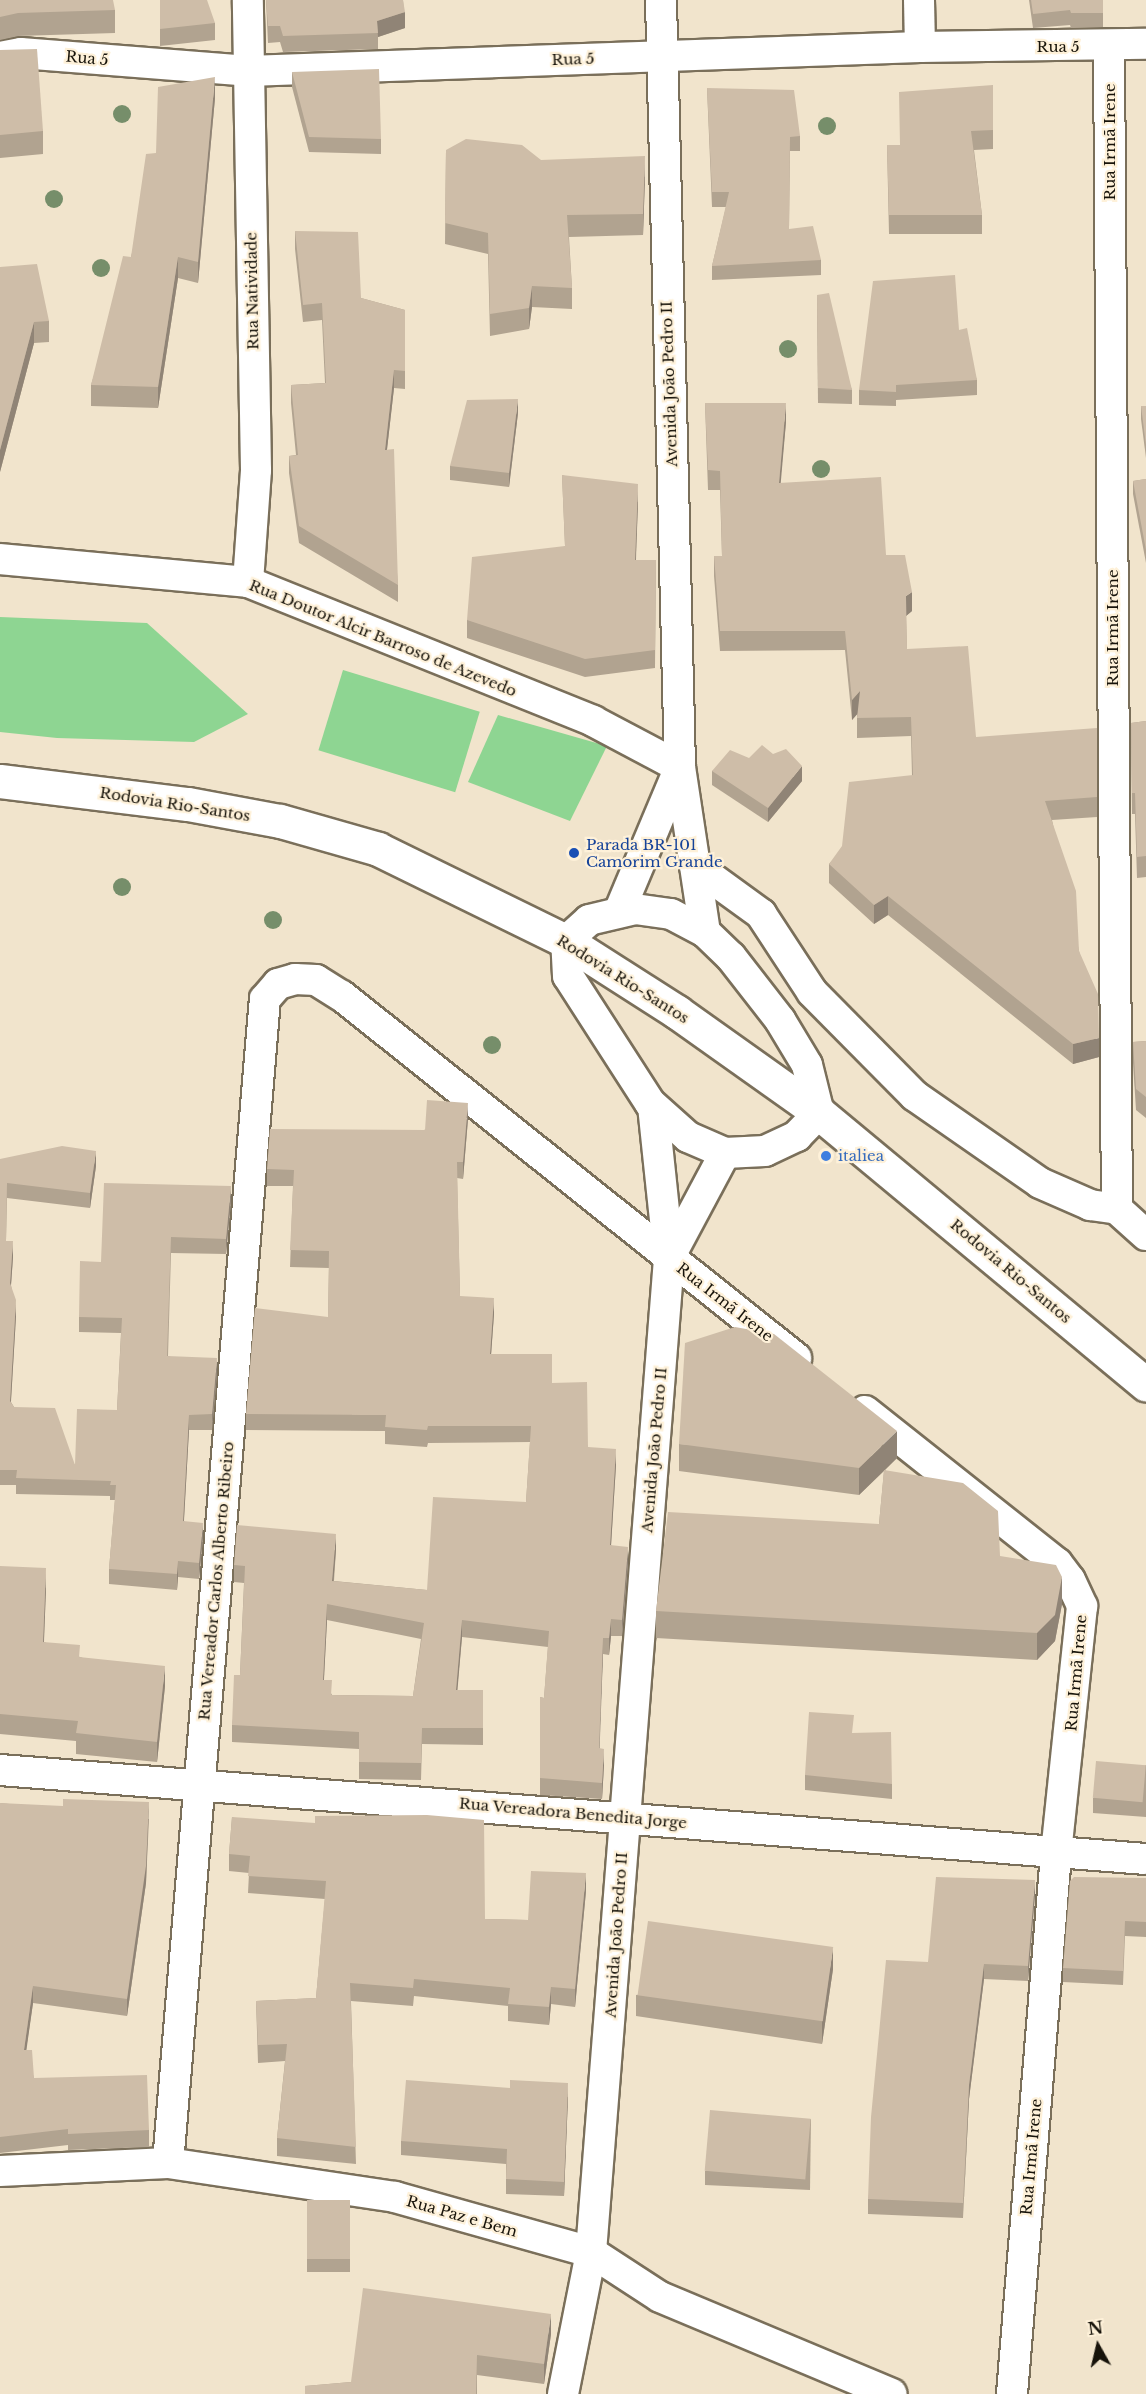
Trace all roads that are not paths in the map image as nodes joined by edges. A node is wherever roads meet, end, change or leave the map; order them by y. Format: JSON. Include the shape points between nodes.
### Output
{"nodes":[{"id":1,"x":248,"y":0,"type":"edge"},
{"id":2,"x":661,"y":0,"type":"edge"},
{"id":3,"x":919,"y":0,"type":"edge"},
{"id":4,"x":1146,"y":44,"type":"edge"},
{"id":5,"x":920,"y":47,"type":"junction"},
{"id":6,"x":1109,"y":47,"type":"junction"},
{"id":7,"x":660,"y":56,"type":"junction"},
{"id":8,"x":0,"y":57,"type":"edge"},
{"id":9,"x":248,"y":71,"type":"junction"},
{"id":10,"x":0,"y":559,"type":"edge"},
{"id":11,"x":248,"y":582,"type":"junction"},
{"id":12,"x":680,"y":767,"type":"junction"},
{"id":13,"x":0,"y":781,"type":"edge"},
{"id":14,"x":695,"y":866,"type":"junction"},
{"id":15,"x":619,"y":912,"type":"junction"},
{"id":16,"x":705,"y":932,"type":"junction"},
{"id":17,"x":566,"y":941,"type":"junction"},
{"id":18,"x":265,"y":999,"type":"joint"},
{"id":19,"x":653,"y":1107,"type":"junction"},
{"id":20,"x":819,"y":1113,"type":"junction"},
{"id":21,"x":725,"y":1153,"type":"junction"},
{"id":22,"x":1117,"y":1209,"type":"junction"},
{"id":23,"x":1146,"y":1235,"type":"edge"},
{"id":24,"x":669,"y":1258,"type":"junction"},
{"id":25,"x":1146,"y":1384,"type":"edge"},
{"id":26,"x":0,"y":1770,"type":"edge"},
{"id":27,"x":199,"y":1783,"type":"junction"},
{"id":28,"x":625,"y":1817,"type":"junction"},
{"id":29,"x":1056,"y":1854,"type":"junction"},
{"id":30,"x":1146,"y":1859,"type":"edge"},
{"id":31,"x":168,"y":2163,"type":"junction"},
{"id":32,"x":0,"y":2171,"type":"edge"},
{"id":33,"x":591,"y":2252,"type":"junction"},
{"id":34,"x":563,"y":2394,"type":"edge"},
{"id":35,"x":892,"y":2394,"type":"edge"},
{"id":36,"x":1012,"y":2394,"type":"edge"}],
"edges":[{"from":1,"to":9,"type":"street","name":"Rua Natividade"},
{"from":2,"to":7,"type":"street","name":"Avenida João Pedro II"},
{"from":3,"to":5,"type":"street"},
{"from":4,"to":6,"type":"street","name":"Rua 5"},
{"from":5,"to":6,"type":"street","name":"Rua 5"},
{"from":5,"to":7,"type":"street","name":"Rua 5"},
{"from":6,"to":22,"type":"street","name":"Rua Irmã Irene"},
{"from":7,"to":9,"type":"street","name":"Rua 5"},
{"from":7,"to":12,"type":"street","name":"Avenida João Pedro II"},
{"from":8,"to":9,"type":"street","name":"Rua 5","via":[[21,53]]},
{"from":9,"to":11,"type":"street","name":"Rua Natividade","via":[[256,470]]},
{"from":10,"to":11,"type":"street","name":"Rua Doutor Alcir Barroso de Azevedo"},
{"from":11,"to":12,"type":"street","name":"Rua Doutor Alcir Barroso de Azevedo","via":[[593,721]]},
{"from":12,"to":14,"type":"street","name":"Avenida João Pedro II"},
{"from":12,"to":15,"type":"street","name":"Avenida João Pedro II"},
{"from":13,"to":17,"type":"highway","name":"Rodovia Rio-Santos","via":[[188,804],[280,822],[378,849]]},
{"from":14,"to":16,"type":"street","name":"Avenida João Pedro II"},
{"from":14,"to":22,"type":"street","via":[[761,914],[812,992],[915,1096],[1040,1183],[1090,1205]]},
{"from":15,"to":16,"type":"street","via":[[635,909],[671,914]]},
{"from":15,"to":17,"type":"street","via":[[589,920]]},
{"from":16,"to":20,"type":"street","via":[[731,957],[780,1020],[807,1065]]},
{"from":17,"to":19,"type":"street","via":[[568,976]]},
{"from":17,"to":20,"type":"highway","name":"Rodovia Rio-Santos","via":[[677,1012]]},
{"from":18,"to":24,"type":"street","name":"Rua Irmã Irene","via":[[278,984],[295,979],[316,980],[342,996]]},
{"from":18,"to":27,"type":"street","name":"Rua Vereador Carlos Alberto Ribeiro"},
{"from":19,"to":21,"type":"street","via":[[688,1137]]},
{"from":19,"to":24,"type":"street","name":"Avenida João Pedro II"},
{"from":20,"to":21,"type":"street","via":[[797,1136],[765,1151]]},
{"from":20,"to":25,"type":"highway","name":"Rodovia Rio-Santos"},
{"from":21,"to":24,"type":"street","name":"Avenida João Pedro II"},
{"from":22,"to":23,"type":"street"},
{"from":24,"to":28,"type":"street","name":"Avenida João Pedro II"},
{"from":24,"to":29,"type":"street","name":"Rua Irmã Irene","via":[[1057,1563],[1071,1580],[1082,1606],[1081,1640]]},
{"from":26,"to":27,"type":"street","name":"Rua Vereadora Benedita Jorge"},
{"from":27,"to":28,"type":"street","name":"Rua Vereadora Benedita Jorge"},
{"from":27,"to":31,"type":"street","name":"Rua Vereador Carlos Alberto Ribeiro"},
{"from":28,"to":29,"type":"street","name":"Rua Vereadora Benedita Jorge"},
{"from":28,"to":33,"type":"street","name":"Avenida João Pedro II"},
{"from":29,"to":30,"type":"street","name":"Rua Vereadora Benedita Jorge"},
{"from":29,"to":36,"type":"street","name":"Rua Irmã Irene"},
{"from":31,"to":32,"type":"street","name":"Rua Paz e Bem"},
{"from":31,"to":33,"type":"street","name":"Rua Paz e Bem","via":[[395,2197]]},
{"from":33,"to":34,"type":"street","name":"Avenida João Pedro II"},
{"from":33,"to":35,"type":"street","name":"Rua Paz e Bem","via":[[660,2297]]}]}
